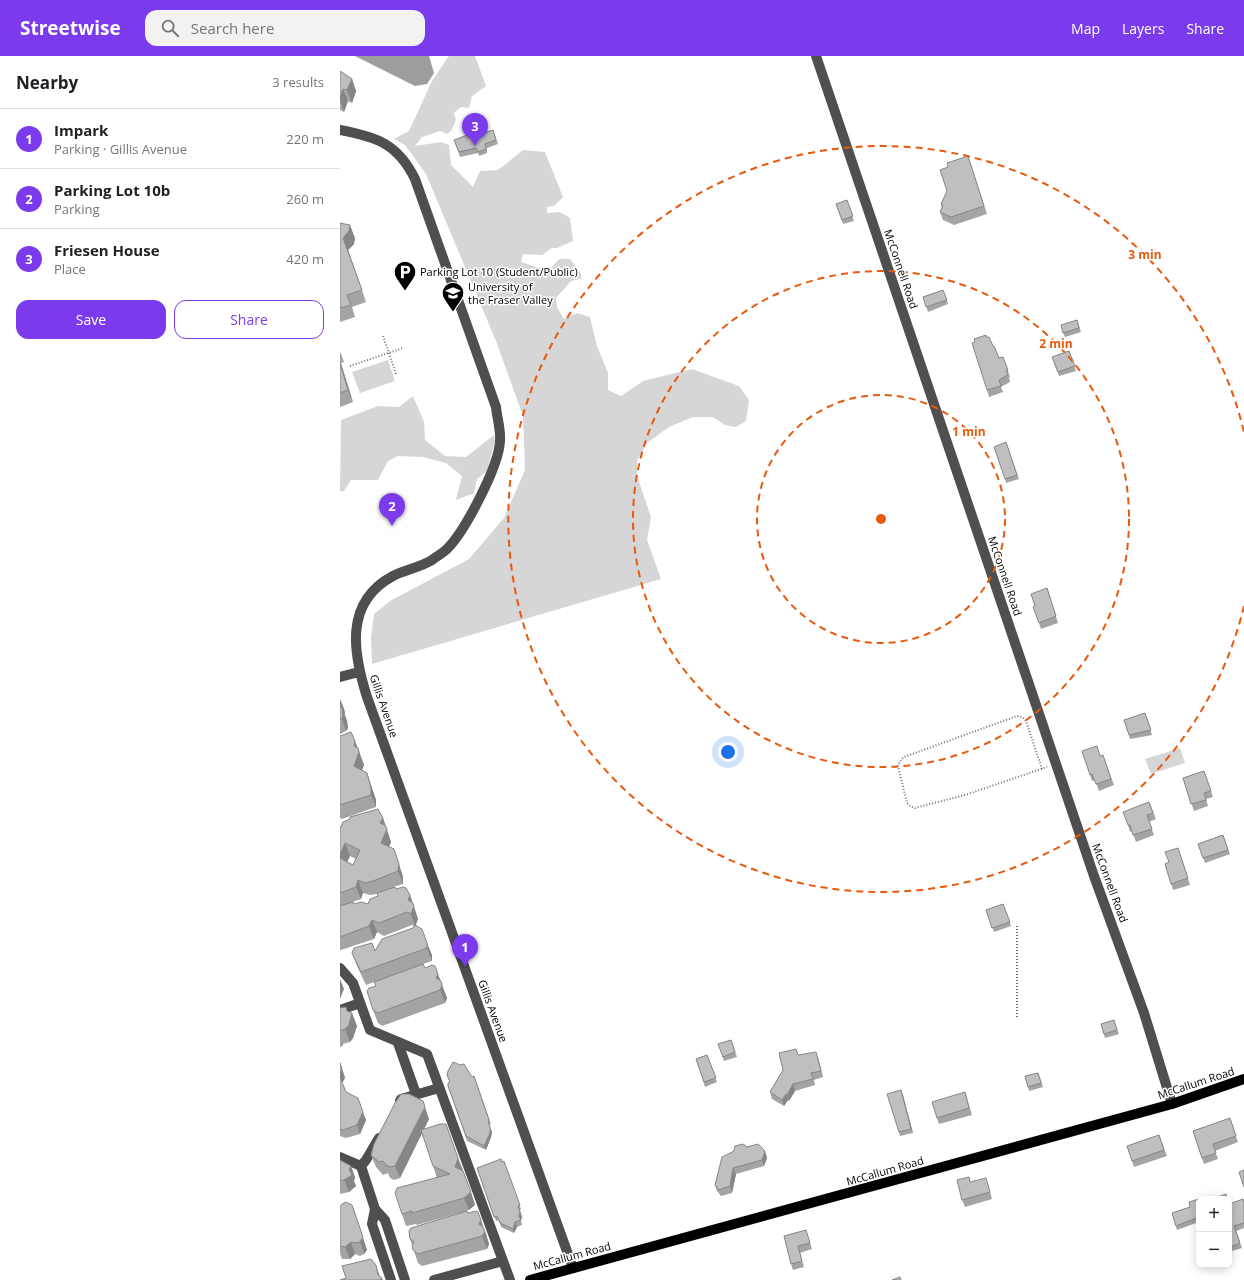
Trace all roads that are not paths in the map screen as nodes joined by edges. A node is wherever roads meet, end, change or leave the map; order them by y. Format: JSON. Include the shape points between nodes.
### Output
{"nodes":[{"id":1,"x":816,"y":56,"type":"edge"},
{"id":2,"x":340,"y":130,"type":"edge"},
{"id":3,"x":359,"y":672,"type":"junction"},
{"id":4,"x":340,"y":678,"type":"edge"},
{"id":5,"x":340,"y":968,"type":"edge"},
{"id":6,"x":361,"y":997,"type":"junction"},
{"id":7,"x":340,"y":1010,"type":"edge"},
{"id":8,"x":398,"y":1042,"type":"junction"},
{"id":9,"x":1244,"y":1079,"type":"edge"},
{"id":10,"x":439,"y":1088,"type":"junction"},
{"id":11,"x":416,"y":1094,"type":"junction"},
{"id":12,"x":1172,"y":1104,"type":"junction"},
{"id":13,"x":393,"y":1113,"type":"edge"},
{"id":14,"x":386,"y":1126,"type":"edge"},
{"id":15,"x":340,"y":1157,"type":"edge"},
{"id":16,"x":361,"y":1166,"type":"junction"},
{"id":17,"x":375,"y":1209,"type":"junction"},
{"id":18,"x":503,"y":1261,"type":"junction"},
{"id":19,"x":402,"y":1268,"type":"junction"},
{"id":20,"x":573,"y":1268,"type":"junction"},
{"id":21,"x":390,"y":1276,"type":"edge"},
{"id":22,"x":405,"y":1280,"type":"edge"},
{"id":23,"x":434,"y":1280,"type":"edge"},
{"id":24,"x":510,"y":1280,"type":"edge"},
{"id":25,"x":530,"y":1280,"type":"edge"}],
"edges":[{"from":1,"to":12,"type":"street","name":"McConnell Road","via":[[1094,876],[1144,1012]]},
{"from":2,"to":3,"type":"street","name":"Gillis Avenue","via":[[375,138],[395,150],[408,166],[496,407],[500,441],[493,469],[469,518],[448,548],[431,560],[393,576],[368,596],[357,623],[356,656]]},
{"from":3,"to":4,"type":"street"},
{"from":3,"to":20,"type":"street","name":"Gillis Avenue"},
{"from":5,"to":6,"type":"street"},
{"from":6,"to":7,"type":"street"},
{"from":6,"to":8,"type":"street","via":[[370,1030]]},
{"from":8,"to":10,"type":"street","via":[[427,1054]]},
{"from":8,"to":11,"type":"street"},
{"from":9,"to":12,"type":"main road","name":"McCallum Road"},
{"from":10,"to":11,"type":"street"},
{"from":10,"to":18,"type":"street","via":[[482,1213]]},
{"from":11,"to":13,"type":"street","via":[[401,1099]]},
{"from":12,"to":20,"type":"main road","name":"McCallum Road"},
{"from":14,"to":16,"type":"street"},
{"from":15,"to":16,"type":"street"},
{"from":16,"to":17,"type":"street"},
{"from":17,"to":19,"type":"street","via":[[385,1220]]},
{"from":17,"to":21,"type":"street","via":[[372,1224]]},
{"from":18,"to":23,"type":"street"},
{"from":18,"to":24,"type":"street"},
{"from":19,"to":21,"type":"street"},
{"from":19,"to":22,"type":"street"},
{"from":20,"to":25,"type":"main road","name":"McCallum Road"}]}
